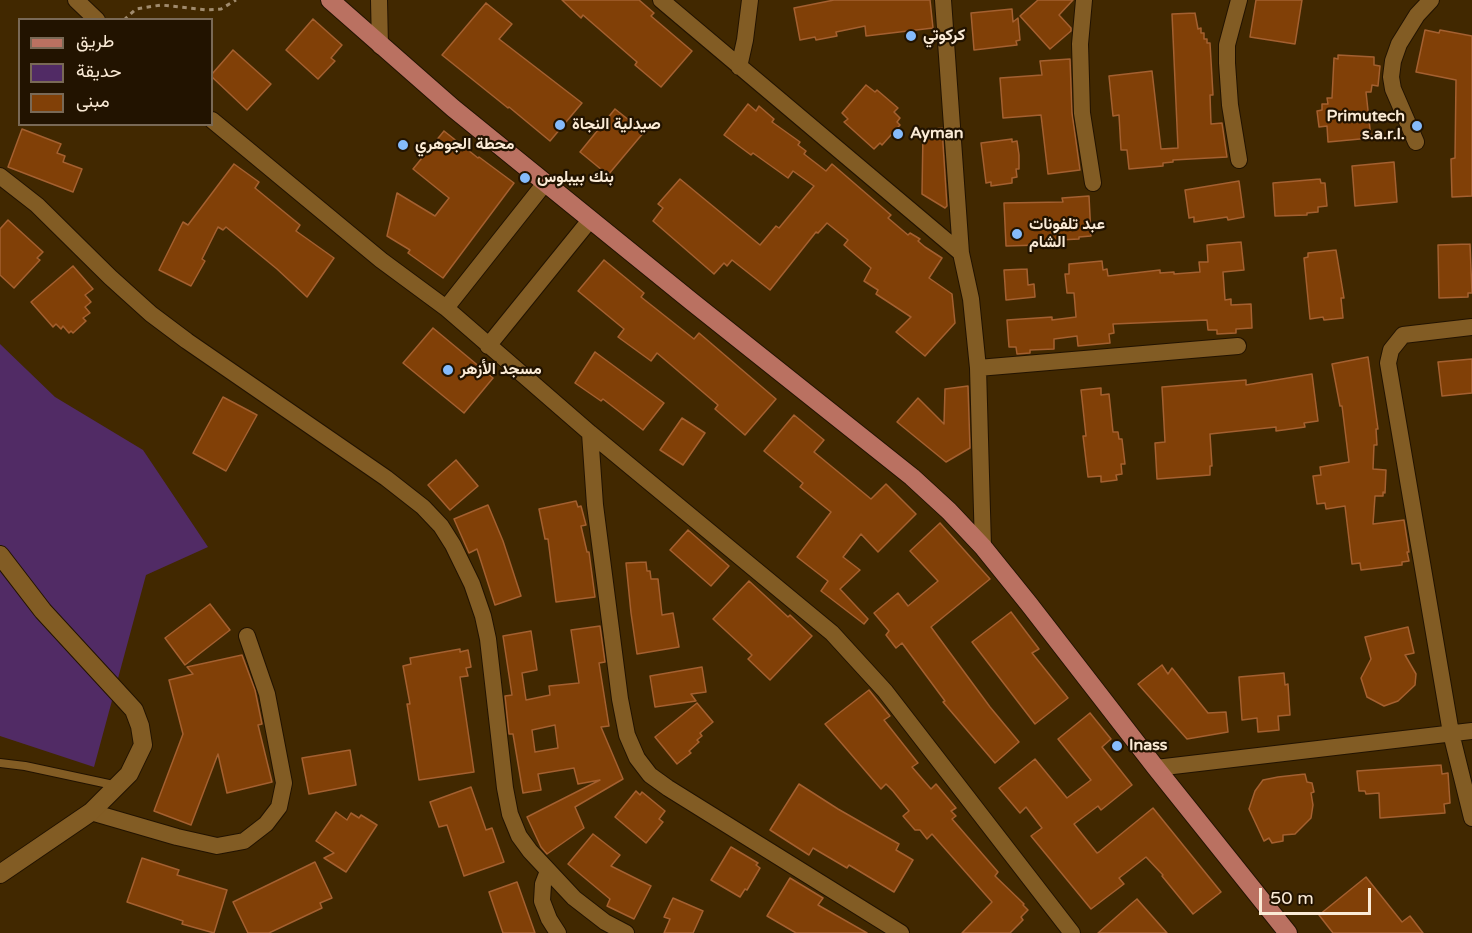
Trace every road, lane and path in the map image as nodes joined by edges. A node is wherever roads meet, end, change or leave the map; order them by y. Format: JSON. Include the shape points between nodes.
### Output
{"nodes":[{"id":1,"x":76,"y":0,"type":"edge"},
{"id":2,"x":236,"y":0,"type":"edge"},
{"id":3,"x":330,"y":0,"type":"edge"},
{"id":4,"x":379,"y":0,"type":"edge"},
{"id":5,"x":660,"y":0,"type":"edge"},
{"id":6,"x":750,"y":0,"type":"edge"},
{"id":7,"x":943,"y":0,"type":"edge"},
{"id":8,"x":1084,"y":0,"type":"edge"},
{"id":9,"x":1239,"y":0,"type":"edge"},
{"id":10,"x":1431,"y":0,"type":"edge"},
{"id":11,"x":95,"y":18,"type":"edge"},
{"id":12,"x":126,"y":18,"type":"edge"},
{"id":13,"x":380,"y":45,"type":"junction"},
{"id":14,"x":739,"y":67,"type":"junction"},
{"id":15,"x":213,"y":121,"type":"edge"},
{"id":16,"x":1416,"y":142,"type":"dead end"},
{"id":17,"x":1239,"y":160,"type":"dead end"},
{"id":18,"x":0,"y":176,"type":"edge"},
{"id":19,"x":545,"y":183,"type":"junction"},
{"id":20,"x":1092,"y":183,"type":"dead end"},
{"id":21,"x":590,"y":220,"type":"junction"},
{"id":22,"x":961,"y":253,"type":"junction"},
{"id":23,"x":446,"y":308,"type":"junction"},
{"id":24,"x":1472,"y":327,"type":"edge"},
{"id":25,"x":488,"y":345,"type":"junction"},
{"id":26,"x":1238,"y":346,"type":"dead end"},
{"id":27,"x":978,"y":368,"type":"junction"},
{"id":28,"x":590,"y":433,"type":"junction"},
{"id":29,"x":983,"y":548,"type":"junction"},
{"id":30,"x":0,"y":555,"type":"edge"},
{"id":31,"x":247,"y":636,"type":"dead end"},
{"id":32,"x":1472,"y":730,"type":"edge"},
{"id":33,"x":1451,"y":733,"type":"junction"},
{"id":34,"x":0,"y":763,"type":"edge"},
{"id":35,"x":1156,"y":768,"type":"junction"},
{"id":36,"x":118,"y":786,"type":"junction"},
{"id":37,"x":91,"y":812,"type":"junction"},
{"id":38,"x":1472,"y":818,"type":"edge"},
{"id":39,"x":548,"y":871,"type":"junction"},
{"id":40,"x":0,"y":874,"type":"edge"},
{"id":41,"x":558,"y":933,"type":"edge"},
{"id":42,"x":626,"y":933,"type":"edge"},
{"id":43,"x":902,"y":933,"type":"edge"},
{"id":44,"x":1072,"y":933,"type":"edge"},
{"id":45,"x":1288,"y":933,"type":"edge"}],
"edges":[{"from":1,"to":11,"type":"street"},
{"from":2,"to":12,"type":"path","via":[[221,9],[161,5],[135,9]]},
{"from":3,"to":13,"type":"main road"},
{"from":4,"to":13,"type":"street"},
{"from":5,"to":14,"type":"street"},
{"from":6,"to":14,"type":"street"},
{"from":7,"to":22,"type":"street"},
{"from":8,"to":20,"type":"street","via":[[1080,44],[1082,113]]},
{"from":9,"to":17,"type":"street","via":[[1227,45],[1230,105]]},
{"from":10,"to":16,"type":"street","via":[[1399,44],[1392,69],[1393,89]]},
{"from":13,"to":19,"type":"main road"},
{"from":14,"to":22,"type":"street"},
{"from":15,"to":23,"type":"street","via":[[381,260]]},
{"from":18,"to":39,"type":"street","via":[[37,205],[151,314],[386,478],[441,526],[472,584],[483,616],[510,814],[519,836]]},
{"from":19,"to":21,"type":"main road"},
{"from":19,"to":23,"type":"street"},
{"from":21,"to":25,"type":"street"},
{"from":21,"to":29,"type":"main road","via":[[912,477]]},
{"from":22,"to":27,"type":"street"},
{"from":23,"to":25,"type":"street"},
{"from":24,"to":33,"type":"street","via":[[1403,335],[1391,350],[1388,363]]},
{"from":25,"to":28,"type":"street"},
{"from":26,"to":27,"type":"street"},
{"from":27,"to":29,"type":"street"},
{"from":28,"to":43,"type":"street","via":[[595,506],[620,699],[627,735],[637,758],[668,788]]},
{"from":28,"to":44,"type":"street","via":[[847,649],[885,691]]},
{"from":29,"to":35,"type":"main road"},
{"from":30,"to":36,"type":"street","via":[[61,633],[134,710],[143,746]]},
{"from":31,"to":37,"type":"street","via":[[267,694],[284,783],[279,807],[266,824],[244,841],[217,846]]},
{"from":32,"to":33,"type":"street"},
{"from":33,"to":35,"type":"street"},
{"from":33,"to":38,"type":"street"},
{"from":34,"to":36,"type":"lane"},
{"from":35,"to":45,"type":"main road"},
{"from":36,"to":37,"type":"street"},
{"from":37,"to":40,"type":"street"},
{"from":39,"to":41,"type":"street","via":[[542,901]]},
{"from":39,"to":42,"type":"street","via":[[586,909]]}]}
